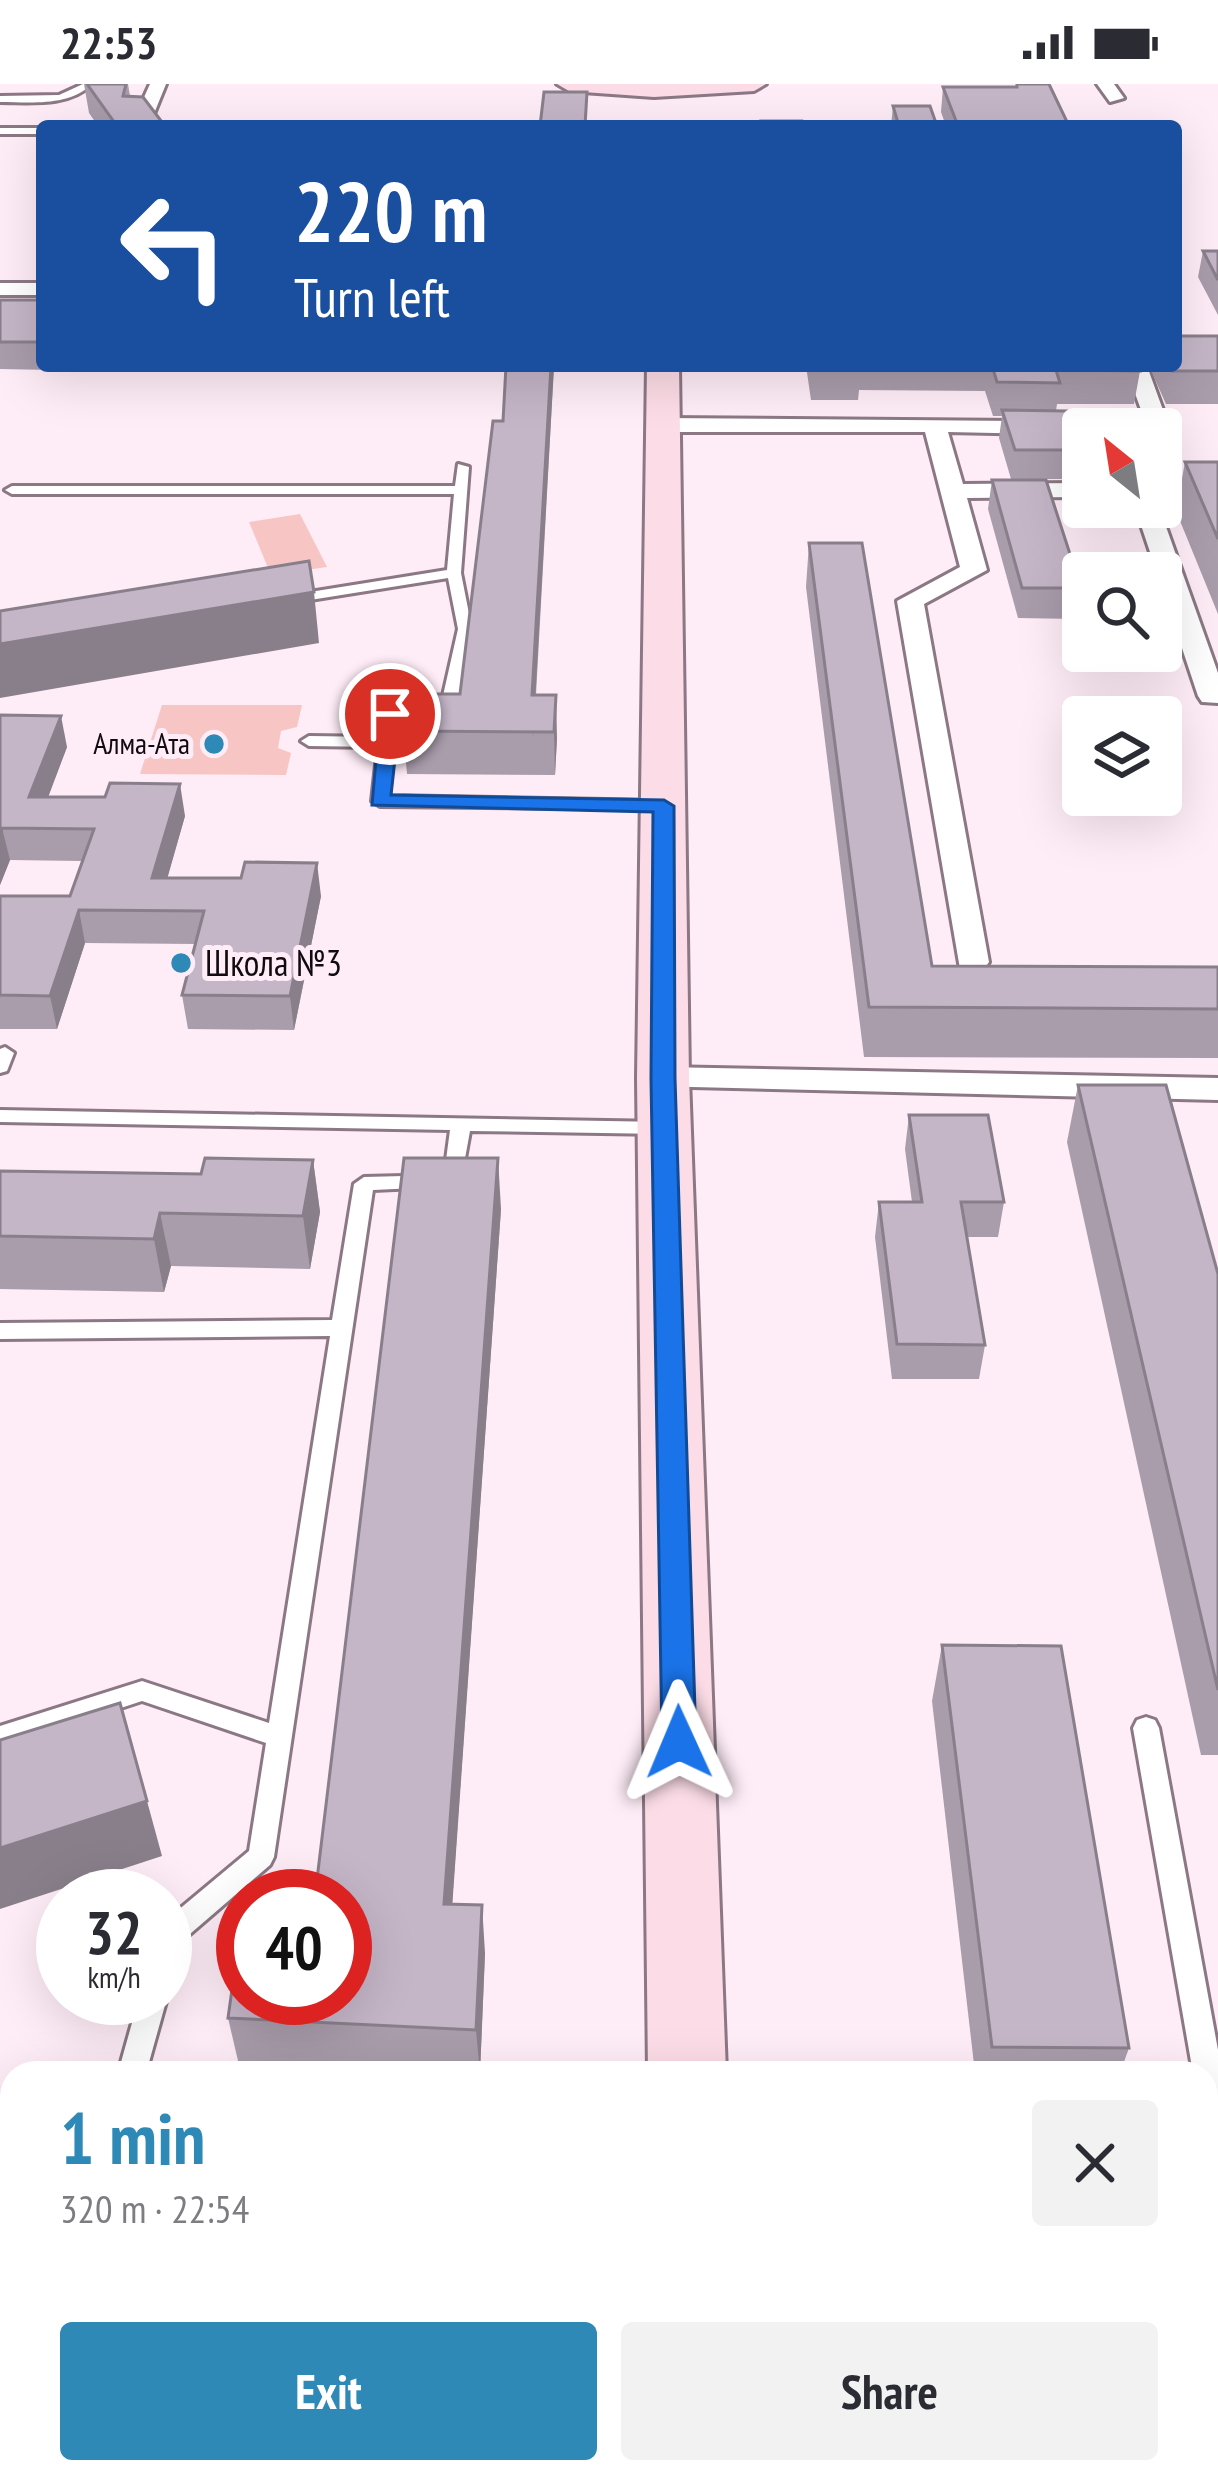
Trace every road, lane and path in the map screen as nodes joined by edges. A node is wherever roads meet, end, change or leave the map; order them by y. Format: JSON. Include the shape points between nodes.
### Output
{"nodes":[{"id":1,"x":88,"y":84,"type":"edge"},
{"id":2,"x":158,"y":84,"type":"edge"},
{"id":3,"x":569,"y":84,"type":"edge"},
{"id":4,"x":754,"y":84,"type":"edge"},
{"id":5,"x":0,"y":99,"type":"edge"},
{"id":6,"x":143,"y":120,"type":"edge"},
{"id":7,"x":0,"y":131,"type":"edge"},
{"id":8,"x":36,"y":131,"type":"edge"},
{"id":9,"x":0,"y":289,"type":"edge"},
{"id":10,"x":36,"y":289,"type":"edge"},
{"id":11,"x":663,"y":372,"type":"edge"},
{"id":12,"x":1138,"y":372,"type":"edge"},
{"id":13,"x":1151,"y":408,"type":"edge"},
{"id":14,"x":664,"y":425,"type":"junction"},
{"id":15,"x":934,"y":425,"type":"junction"},
{"id":16,"x":1062,"y":427,"type":"edge"},
{"id":17,"x":463,"y":466,"type":"dead end"},
{"id":18,"x":12,"y":490,"type":"dead end"},
{"id":19,"x":461,"y":490,"type":"junction"},
{"id":20,"x":1062,"y":490,"type":"edge"},
{"id":21,"x":1218,"y":490,"type":"edge"},
{"id":22,"x":949,"y":491,"type":"junction"},
{"id":23,"x":1182,"y":491,"type":"edge"},
{"id":24,"x":1169,"y":528,"type":"edge"},
{"id":25,"x":454,"y":573,"type":"junction"},
{"id":26,"x":272,"y":602,"type":"edge"},
{"id":27,"x":1212,"y":695,"type":"dead end"},
{"id":28,"x":310,"y":741,"type":"dead end"},
{"id":29,"x":387,"y":742,"type":"junction"},
{"id":30,"x":664,"y":806,"type":"junction"},
{"id":31,"x":972,"y":962,"type":"edge"},
{"id":32,"x":1218,"y":1089,"type":"edge"},
{"id":33,"x":663,"y":1103,"type":"junction"},
{"id":34,"x":0,"y":1116,"type":"edge"},
{"id":35,"x":461,"y":1124,"type":"junction"},
{"id":36,"x":342,"y":1328,"type":"junction"},
{"id":37,"x":0,"y":1331,"type":"edge"},
{"id":38,"x":1146,"y":1728,"type":"dead end"},
{"id":39,"x":0,"y":1737,"type":"edge"},
{"id":40,"x":279,"y":1737,"type":"junction"},
{"id":41,"x":192,"y":1916,"type":"edge"},
{"id":42,"x":145,"y":2025,"type":"edge"},
{"id":43,"x":135,"y":2061,"type":"edge"},
{"id":44,"x":687,"y":2061,"type":"edge"},
{"id":45,"x":1206,"y":2061,"type":"edge"}],
"edges":[{"from":1,"to":5,"type":"lane","via":[[82,92]]},
{"from":2,"to":6,"type":"street"},
{"from":3,"to":4,"type":"street","via":[[660,111],[675,98]]},
{"from":7,"to":8,"type":"lane"},
{"from":9,"to":10,"type":"street"},
{"from":11,"to":14,"type":"street"},
{"from":12,"to":13,"type":"street"},
{"from":14,"to":15,"type":"street"},
{"from":14,"to":30,"type":"street"},
{"from":15,"to":16,"type":"street"},
{"from":15,"to":22,"type":"street"},
{"from":17,"to":19,"type":"lane"},
{"from":18,"to":19,"type":"lane"},
{"from":19,"to":25,"type":"lane"},
{"from":20,"to":22,"type":"street"},
{"from":21,"to":23,"type":"street"},
{"from":22,"to":31,"type":"street","via":[[974,570],[910,601]]},
{"from":24,"to":27,"type":"street"},
{"from":25,"to":26,"type":"lane"},
{"from":25,"to":29,"type":"lane","via":[[465,629],[447,713],[390,714]]},
{"from":28,"to":29,"type":"lane"},
{"from":29,"to":30,"type":"lane","via":[[380,801]]},
{"from":30,"to":33,"type":"street"},
{"from":32,"to":33,"type":"street","via":[[1162,1099]]},
{"from":33,"to":35,"type":"lane"},
{"from":33,"to":44,"type":"street"},
{"from":34,"to":35,"type":"lane"},
{"from":35,"to":36,"type":"lane","via":[[453,1181],[364,1184]]},
{"from":36,"to":37,"type":"lane"},
{"from":36,"to":40,"type":"lane"},
{"from":38,"to":45,"type":"lane"},
{"from":39,"to":40,"type":"lane","via":[[142,1691]]},
{"from":40,"to":41,"type":"lane","via":[[261,1858]]},
{"from":42,"to":43,"type":"lane"}]}
